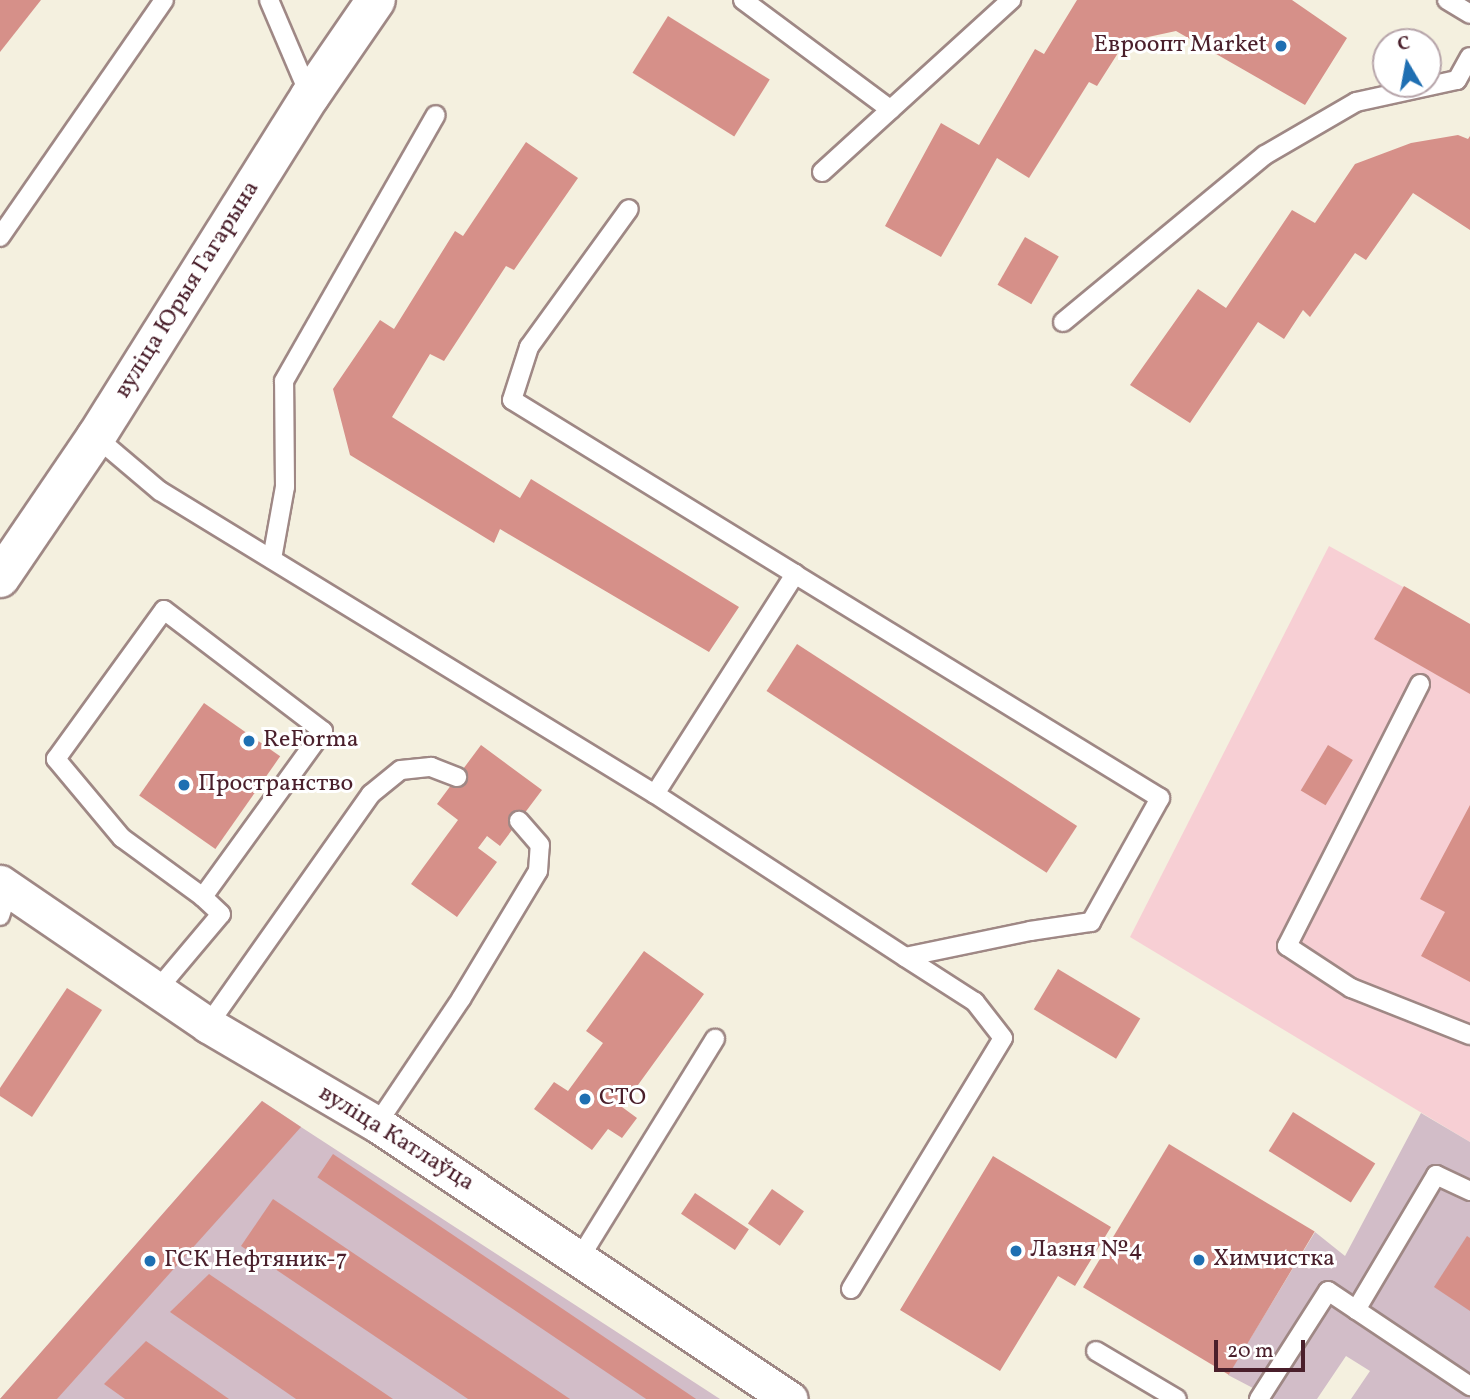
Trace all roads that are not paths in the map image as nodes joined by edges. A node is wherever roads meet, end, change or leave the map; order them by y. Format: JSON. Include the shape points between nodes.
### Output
{"nodes":[{"id":1,"x":164,"y":0,"type":"edge"},
{"id":2,"x":269,"y":0,"type":"edge"},
{"id":3,"x":376,"y":0,"type":"edge"},
{"id":4,"x":743,"y":0,"type":"edge"},
{"id":5,"x":1011,"y":0,"type":"edge"},
{"id":6,"x":1447,"y":0,"type":"edge"},
{"id":7,"x":1470,"y":14,"type":"edge"},
{"id":8,"x":1470,"y":57,"type":"edge"},
{"id":9,"x":310,"y":96,"type":"junction"},
{"id":10,"x":891,"y":110,"type":"junction"},
{"id":11,"x":436,"y":115,"type":"dead end"},
{"id":12,"x":822,"y":172,"type":"dead end"},
{"id":13,"x":629,"y":209,"type":"dead end"},
{"id":14,"x":0,"y":237,"type":"edge"},
{"id":15,"x":1063,"y":322,"type":"dead end"},
{"id":16,"x":96,"y":436,"type":"junction"},
{"id":17,"x":272,"y":559,"type":"junction"},
{"id":18,"x":795,"y":574,"type":"junction"},
{"id":19,"x":0,"y":578,"type":"edge"},
{"id":20,"x":1420,"y":684,"type":"dead end"},
{"id":21,"x":457,"y":777,"type":"dead end"},
{"id":22,"x":655,"y":794,"type":"junction"},
{"id":23,"x":519,"y":821,"type":"dead end"},
{"id":24,"x":3,"y":896,"type":"edge"},
{"id":25,"x":203,"y":897,"type":"junction"},
{"id":26,"x":905,"y":957,"type":"junction"},
{"id":27,"x":157,"y":990,"type":"junction"},
{"id":28,"x":208,"y":1025,"type":"junction"},
{"id":29,"x":1470,"y":1035,"type":"edge"},
{"id":30,"x":715,"y":1039,"type":"dead end"},
{"id":31,"x":377,"y":1124,"type":"junction"},
{"id":32,"x":1470,"y":1191,"type":"edge"},
{"id":33,"x":579,"y":1259,"type":"junction"},
{"id":34,"x":851,"y":1289,"type":"dead end"},
{"id":35,"x":1356,"y":1310,"type":"junction"},
{"id":36,"x":1096,"y":1351,"type":"dead end"},
{"id":37,"x":1470,"y":1386,"type":"edge"},
{"id":38,"x":790,"y":1399,"type":"edge"},
{"id":39,"x":1177,"y":1399,"type":"edge"},
{"id":40,"x":1259,"y":1399,"type":"edge"}],
"edges":[{"from":1,"to":14,"type":"lane"},
{"from":2,"to":9,"type":"lane"},
{"from":3,"to":9,"type":"main road","name":"вуліца Юрыя Гагарына"},
{"from":4,"to":10,"type":"lane"},
{"from":5,"to":10,"type":"lane"},
{"from":6,"to":7,"type":"lane"},
{"from":8,"to":15,"type":"lane","via":[[1457,80],[1356,102],[1265,155]]},
{"from":9,"to":16,"type":"main road","name":"вуліца Юрыя Гагарына"},
{"from":10,"to":12,"type":"lane"},
{"from":11,"to":17,"type":"lane","via":[[284,381],[285,488]]},
{"from":13,"to":18,"type":"lane","via":[[529,347],[512,400]]},
{"from":16,"to":17,"type":"lane","via":[[160,491]]},
{"from":16,"to":19,"type":"main road","name":"вуліца Юрыя Гагарына"},
{"from":17,"to":22,"type":"lane"},
{"from":18,"to":22,"type":"lane"},
{"from":18,"to":26,"type":"lane","via":[[1160,798],[1091,922]]},
{"from":20,"to":29,"type":"lane","via":[[1287,946],[1351,988]]},
{"from":21,"to":28,"type":"lane","via":[[431,767],[401,770],[371,794]]},
{"from":22,"to":26,"type":"lane"},
{"from":23,"to":31,"type":"lane","via":[[540,845],[538,871],[461,999]]},
{"from":24,"to":27,"type":"street","name":"вуліца Катлаўца"},
{"from":25,"to":25,"type":"lane","via":[[122,838],[56,759],[164,610],[323,731]]},
{"from":25,"to":27,"type":"lane","via":[[221,915]]},
{"from":26,"to":34,"type":"lane","via":[[975,1002],[1003,1038]]},
{"from":27,"to":28,"type":"street","name":"вуліца Катлаўца"},
{"from":28,"to":31,"type":"street","name":"вуліца Катлаўца"},
{"from":30,"to":33,"type":"lane"},
{"from":31,"to":33,"type":"street","name":"вуліца Катлаўца"},
{"from":32,"to":35,"type":"lane","via":[[1436,1175]]},
{"from":33,"to":38,"type":"street","name":"вуліца Катлаўца"},
{"from":35,"to":37,"type":"lane"},
{"from":35,"to":40,"type":"lane","via":[[1328,1291]]},
{"from":36,"to":39,"type":"lane"}]}
